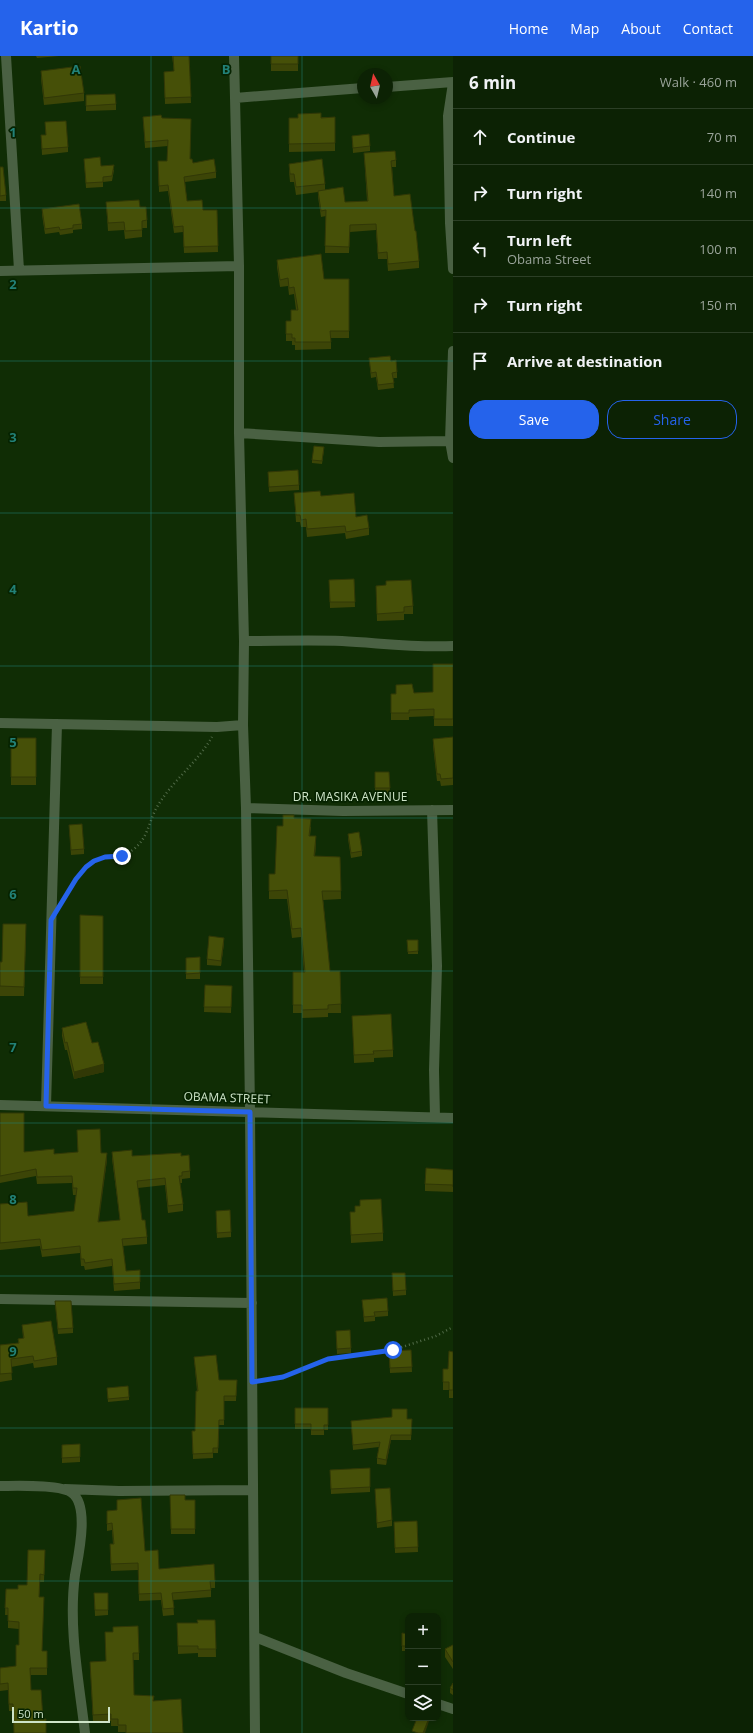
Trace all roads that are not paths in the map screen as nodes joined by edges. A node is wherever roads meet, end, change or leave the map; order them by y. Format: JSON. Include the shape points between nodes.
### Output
{"nodes":[{"id":1,"x":6,"y":56,"type":"edge"},
{"id":2,"x":234,"y":56,"type":"edge"},
{"id":3,"x":4,"y":71,"type":"edge"},
{"id":4,"x":453,"y":83,"type":"edge"},
{"id":5,"x":393,"y":87,"type":"edge"},
{"id":6,"x":357,"y":88,"type":"edge"},
{"id":7,"x":235,"y":98,"type":"junction"},
{"id":8,"x":239,"y":266,"type":"junction"},
{"id":9,"x":453,"y":269,"type":"edge"},
{"id":10,"x":19,"y":270,"type":"junction"},
{"id":11,"x":0,"y":271,"type":"edge"},
{"id":12,"x":453,"y":351,"type":"edge"},
{"id":13,"x":239,"y":433,"type":"junction"},
{"id":14,"x":450,"y":440,"type":"junction"},
{"id":15,"x":453,"y":458,"type":"edge"},
{"id":16,"x":244,"y":642,"type":"junction"},
{"id":17,"x":453,"y":646,"type":"edge"},
{"id":18,"x":0,"y":723,"type":"edge"},
{"id":19,"x":57,"y":724,"type":"junction"},
{"id":20,"x":243,"y":725,"type":"junction"},
{"id":21,"x":246,"y":808,"type":"junction"},
{"id":22,"x":432,"y":810,"type":"junction"},
{"id":23,"x":453,"y":810,"type":"edge"},
{"id":24,"x":0,"y":1105,"type":"edge"},
{"id":25,"x":46,"y":1106,"type":"junction"},
{"id":26,"x":250,"y":1112,"type":"junction"},
{"id":27,"x":435,"y":1117,"type":"junction"},
{"id":28,"x":453,"y":1118,"type":"edge"},
{"id":29,"x":0,"y":1299,"type":"edge"},
{"id":30,"x":252,"y":1303,"type":"junction"},
{"id":31,"x":0,"y":1486,"type":"edge"},
{"id":32,"x":61,"y":1489,"type":"junction"},
{"id":33,"x":252,"y":1490,"type":"junction"},
{"id":34,"x":255,"y":1637,"type":"junction"},
{"id":35,"x":405,"y":1693,"type":"edge"},
{"id":36,"x":441,"y":1705,"type":"edge"},
{"id":37,"x":453,"y":1709,"type":"edge"},
{"id":38,"x":85,"y":1733,"type":"edge"},
{"id":39,"x":255,"y":1733,"type":"edge"}],
"edges":[{"from":1,"to":3,"type":"street"},
{"from":2,"to":7,"type":"street"},
{"from":3,"to":10,"type":"street"},
{"from":4,"to":5,"type":"street"},
{"from":4,"to":9,"type":"street","via":[[448,116]]},
{"from":6,"to":7,"type":"street"},
{"from":7,"to":8,"type":"street"},
{"from":8,"to":10,"type":"street"},
{"from":8,"to":13,"type":"street"},
{"from":10,"to":11,"type":"street"},
{"from":12,"to":14,"type":"street"},
{"from":13,"to":14,"type":"street","via":[[379,442]]},
{"from":13,"to":16,"type":"street"},
{"from":14,"to":15,"type":"street"},
{"from":16,"to":17,"type":"street","via":[[342,641],[406,646]]},
{"from":16,"to":20,"type":"street"},
{"from":18,"to":19,"type":"street"},
{"from":19,"to":20,"type":"street","via":[[217,727]]},
{"from":19,"to":25,"type":"street"},
{"from":20,"to":21,"type":"street"},
{"from":21,"to":22,"type":"street","name":"DR. MASIKA AVENUE"},
{"from":21,"to":26,"type":"street"},
{"from":22,"to":23,"type":"street","name":"DR. MASIKA AVENUE"},
{"from":22,"to":27,"type":"street","via":[[437,966]]},
{"from":24,"to":25,"type":"street","name":"OBAMA STREET"},
{"from":25,"to":26,"type":"street","name":"OBAMA STREET"},
{"from":26,"to":27,"type":"street","name":"OBAMA STREET"},
{"from":26,"to":30,"type":"street"},
{"from":27,"to":28,"type":"street","name":"OBAMA STREET"},
{"from":29,"to":30,"type":"street"},
{"from":30,"to":33,"type":"street"},
{"from":31,"to":32,"type":"street"},
{"from":32,"to":33,"type":"street"},
{"from":32,"to":38,"type":"street","via":[[72,1493],[79,1503],[82,1527],[72,1604]]},
{"from":33,"to":34,"type":"street"},
{"from":34,"to":35,"type":"street"},
{"from":34,"to":39,"type":"street"},
{"from":36,"to":37,"type":"street"}]}
